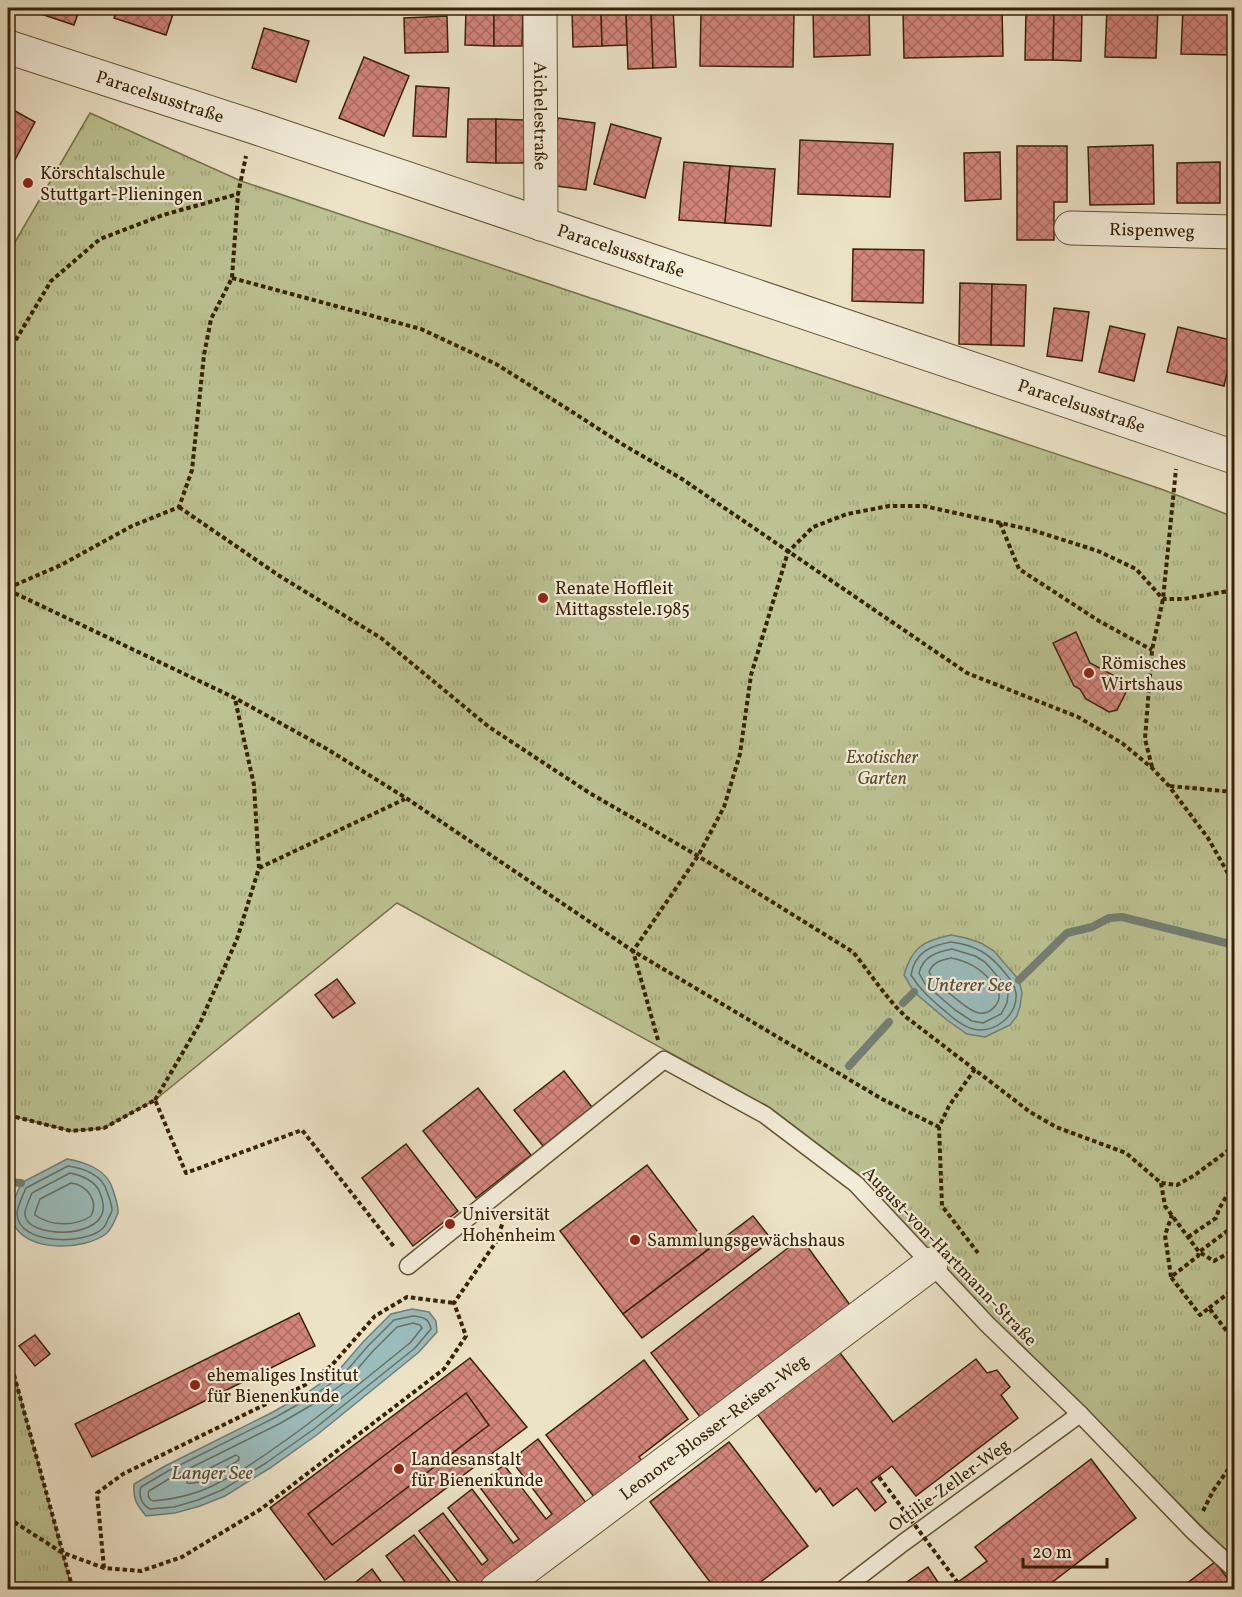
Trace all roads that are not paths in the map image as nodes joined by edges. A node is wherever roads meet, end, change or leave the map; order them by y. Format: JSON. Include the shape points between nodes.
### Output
{"nodes":[{"id":1,"x":540,"y":8,"type":"edge"},
{"id":2,"x":8,"y":47,"type":"edge"},
{"id":3,"x":541,"y":224,"type":"junction"},
{"id":4,"x":1071,"y":228,"type":"dead end"},
{"id":5,"x":1234,"y":232,"type":"edge"},
{"id":6,"x":1234,"y":457,"type":"edge"},
{"id":7,"x":931,"y":1264,"type":"junction"},
{"id":8,"x":408,"y":1266,"type":"road end"},
{"id":9,"x":1080,"y":1414,"type":"junction"},
{"id":10,"x":1234,"y":1569,"type":"edge"},
{"id":11,"x":495,"y":1590,"type":"edge"},
{"id":12,"x":842,"y":1590,"type":"edge"}],
"edges":[{"from":1,"to":3,"type":"street","name":"Aichelestraße"},
{"from":2,"to":3,"type":"street","name":"Paracelsusstraße"},
{"from":3,"to":6,"type":"street","name":"Paracelsusstraße"},
{"from":4,"to":5,"type":"street","name":"Rispenweg"},
{"from":7,"to":8,"type":"lane","name":"August-von-Hartmann-Straße","via":[[855,1184],[765,1115],[664,1060]]},
{"from":7,"to":9,"type":"lane","name":"August-von-Hartmann-Straße"},
{"from":7,"to":11,"type":"street","name":"Leonore-Blosser-Reisen-Weg"},
{"from":9,"to":10,"type":"lane","name":"August-von-Hartmann-Straße"},
{"from":9,"to":12,"type":"lane","name":"Ottilie-Zeller-Weg"}]}
